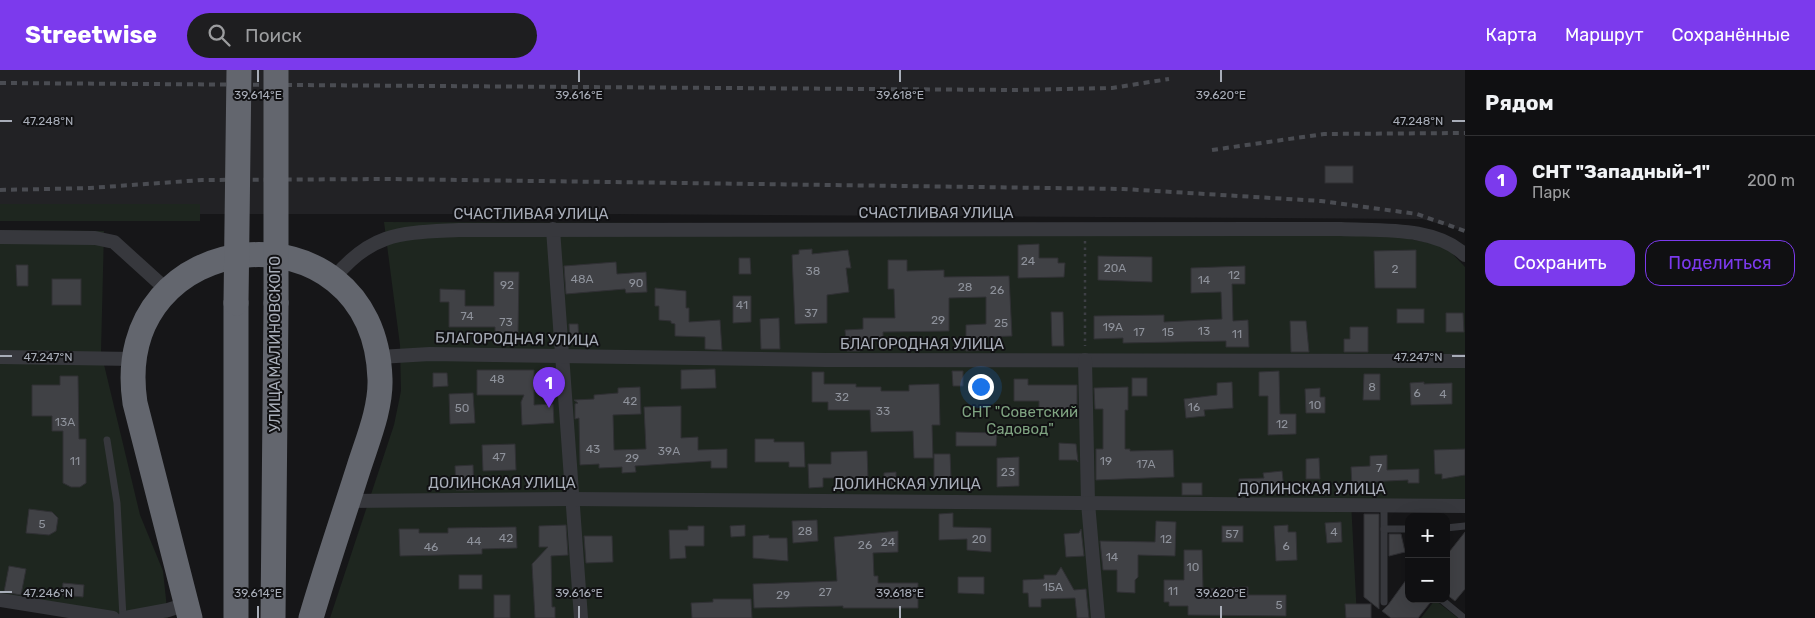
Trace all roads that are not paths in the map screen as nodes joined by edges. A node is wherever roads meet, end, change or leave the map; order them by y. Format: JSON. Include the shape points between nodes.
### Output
{"nodes":[{"id":1,"x":239,"y":70,"type":"edge"},
{"id":2,"x":276,"y":70,"type":"edge"},
{"id":3,"x":554,"y":229,"type":"junction"},
{"id":4,"x":0,"y":237,"type":"edge"},
{"id":5,"x":1465,"y":255,"type":"edge"},
{"id":6,"x":334,"y":278,"type":"junction"},
{"id":7,"x":167,"y":290,"type":"junction"},
{"id":8,"x":563,"y":356,"type":"junction"},
{"id":9,"x":0,"y":357,"type":"edge"},
{"id":10,"x":379,"y":357,"type":"junction"},
{"id":11,"x":134,"y":359,"type":"junction"},
{"id":12,"x":1085,"y":360,"type":"junction"},
{"id":13,"x":1465,"y":361,"type":"edge"},
{"id":14,"x":107,"y":440,"type":"dead end"},
{"id":15,"x":571,"y":499,"type":"junction"},
{"id":16,"x":348,"y":501,"type":"junction"},
{"id":17,"x":1088,"y":503,"type":"junction"},
{"id":18,"x":1384,"y":505,"type":"junction"},
{"id":19,"x":1465,"y":506,"type":"edge"},
{"id":20,"x":1465,"y":526,"type":"edge"},
{"id":21,"x":1405,"y":528,"type":"edge"},
{"id":22,"x":1450,"y":528,"type":"edge"},
{"id":23,"x":1384,"y":529,"type":"junction"},
{"id":24,"x":0,"y":600,"type":"edge"},
{"id":25,"x":1384,"y":602,"type":"dead end"},
{"id":26,"x":1446,"y":603,"type":"edge"},
{"id":27,"x":189,"y":611,"type":"edge"},
{"id":28,"x":149,"y":616,"type":"edge"},
{"id":29,"x":113,"y":618,"type":"edge"},
{"id":30,"x":124,"y":618,"type":"edge"},
{"id":31,"x":236,"y":618,"type":"edge"},
{"id":32,"x":273,"y":618,"type":"edge"},
{"id":33,"x":311,"y":618,"type":"edge"},
{"id":34,"x":581,"y":618,"type":"edge"},
{"id":35,"x":1098,"y":618,"type":"edge"},
{"id":36,"x":1464,"y":618,"type":"edge"}],
"edges":[{"from":1,"to":31,"type":"highway","bridge":true},
{"from":2,"to":32,"type":"highway","name":"УЛИЦА МАЛИНОВСКОГО","bridge":true},
{"from":3,"to":5,"type":"street","name":"СЧАСТЛИВАЯ УЛИЦА","via":[[1341,228],[1423,235],[1456,247]]},
{"from":3,"to":6,"type":"street","name":"СЧАСТЛИВАЯ УЛИЦА","via":[[401,233],[366,247]]},
{"from":3,"to":8,"type":"street"},
{"from":4,"to":7,"type":"street","via":[[95,238],[114,242]]},
{"from":6,"to":7,"type":"highway","via":[[281,256],[241,254],[203,266]]},
{"from":6,"to":10,"type":"highway","via":[[360,308]]},
{"from":7,"to":11,"type":"highway","via":[[144,326]]},
{"from":8,"to":10,"type":"street","name":"БЛАГОРОДНАЯ УЛИЦА","via":[[430,354]]},
{"from":8,"to":12,"type":"street","name":"БЛАГОРОДНАЯ УЛИЦА"},
{"from":8,"to":15,"type":"street"},
{"from":9,"to":11,"type":"street"},
{"from":10,"to":16,"type":"highway","via":[[379,400]]},
{"from":11,"to":27,"type":"highway","via":[[135,403]]},
{"from":12,"to":13,"type":"street","name":"БЛАГОРОДНАЯ УЛИЦА"},
{"from":12,"to":17,"type":"street"},
{"from":14,"to":30,"type":"lane","via":[[117,503]]},
{"from":15,"to":16,"type":"street","name":"ДОЛИНСКАЯ УЛИЦА"},
{"from":15,"to":17,"type":"street","name":"ДОЛИНСКАЯ УЛИЦА"},
{"from":15,"to":34,"type":"street"},
{"from":16,"to":33,"type":"highway"},
{"from":17,"to":18,"type":"street","name":"ДОЛИНСКАЯ УЛИЦА"},
{"from":17,"to":35,"type":"street"},
{"from":18,"to":19,"type":"street","name":"ДОЛИНСКАЯ УЛИЦА"},
{"from":18,"to":23,"type":"lane"},
{"from":20,"to":22,"type":"lane"},
{"from":21,"to":23,"type":"lane"},
{"from":23,"to":25,"type":"lane"},
{"from":24,"to":29,"type":"street"},
{"from":26,"to":36,"type":"lane"},
{"from":27,"to":28,"type":"street"},
{"from":28,"to":30,"type":"street"}]}
